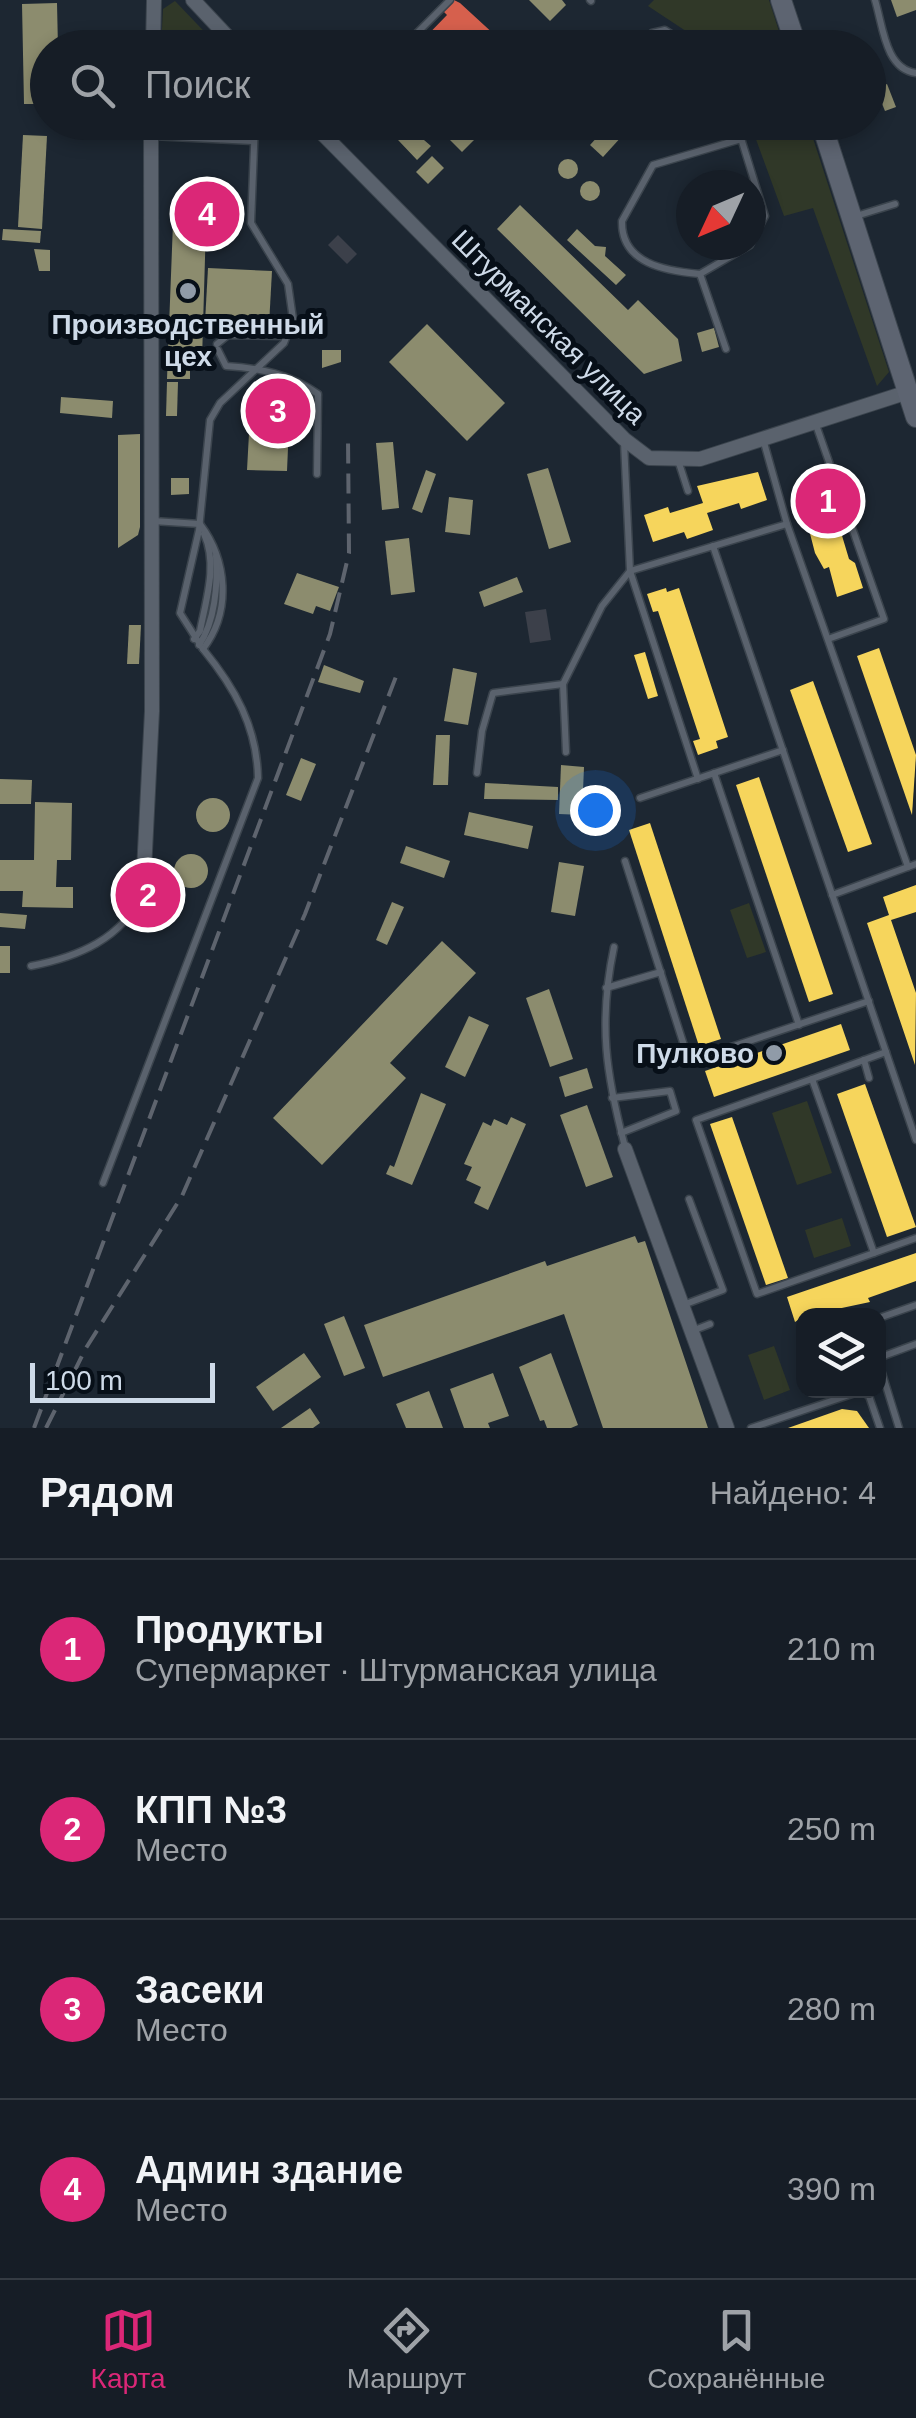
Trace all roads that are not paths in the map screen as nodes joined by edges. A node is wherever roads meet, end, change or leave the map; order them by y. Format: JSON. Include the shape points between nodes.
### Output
{"nodes":[{"id":1,"x":154,"y":0,"type":"edge"},
{"id":2,"x":193,"y":0,"type":"edge"},
{"id":3,"x":450,"y":0,"type":"edge"},
{"id":4,"x":781,"y":0,"type":"edge"},
{"id":5,"x":875,"y":0,"type":"edge"},
{"id":6,"x":153,"y":30,"type":"edge"},
{"id":7,"x":221,"y":30,"type":"edge"},
{"id":8,"x":420,"y":30,"type":"edge"},
{"id":9,"x":790,"y":30,"type":"edge"},
{"id":10,"x":884,"y":30,"type":"edge"},
{"id":11,"x":886,"y":39,"type":"edge"},
{"id":12,"x":916,"y":73,"type":"edge"},
{"id":13,"x":151,"y":140,"type":"edge"},
{"id":14,"x":222,"y":140,"type":"edge"},
{"id":15,"x":333,"y":140,"type":"edge"},
{"id":16,"x":738,"y":140,"type":"edge"},
{"id":17,"x":741,"y":140,"type":"edge"},
{"id":18,"x":827,"y":140,"type":"edge"},
{"id":19,"x":253,"y":141,"type":"joint"},
{"id":20,"x":750,"y":170,"type":"edge"},
{"id":21,"x":895,"y":204,"type":"dead end"},
{"id":22,"x":852,"y":218,"type":"junction"},
{"id":23,"x":723,"y":260,"type":"edge"},
{"id":24,"x":700,"y":274,"type":"junction"},
{"id":25,"x":288,"y":336,"type":"junction"},
{"id":26,"x":726,"y":349,"type":"dead end"},
{"id":27,"x":256,"y":368,"type":"junction"},
{"id":28,"x":912,"y":390,"type":"edge"},
{"id":29,"x":916,"y":417,"type":"edge"},
{"id":30,"x":815,"y":422,"type":"junction"},
{"id":31,"x":624,"y":439,"type":"junction"},
{"id":32,"x":762,"y":439,"type":"junction"},
{"id":33,"x":678,"y":460,"type":"junction"},
{"id":34,"x":318,"y":474,"type":"dead end"},
{"id":35,"x":688,"y":490,"type":"dead end"},
{"id":36,"x":152,"y":521,"type":"junction"},
{"id":37,"x":200,"y":524,"type":"junction"},
{"id":38,"x":787,"y":524,"type":"junction"},
{"id":39,"x":713,"y":546,"type":"junction"},
{"id":40,"x":630,"y":570,"type":"junction"},
{"id":41,"x":828,"y":638,"type":"junction"},
{"id":42,"x":198,"y":645,"type":"junction"},
{"id":43,"x":564,"y":684,"type":"junction"},
{"id":44,"x":783,"y":750,"type":"junction"},
{"id":45,"x":566,"y":752,"type":"dead end"},
{"id":46,"x":714,"y":773,"type":"junction"},
{"id":47,"x":478,"y":774,"type":"dead end"},
{"id":48,"x":698,"y":779,"type":"junction"},
{"id":49,"x":640,"y":798,"type":"dead end"},
{"id":50,"x":625,"y":861,"type":"dead end"},
{"id":51,"x":912,"y":865,"type":"edge"},
{"id":52,"x":143,"y":891,"type":"joint"},
{"id":53,"x":832,"y":894,"type":"junction"},
{"id":54,"x":614,"y":947,"type":"dead end"},
{"id":55,"x":31,"y":966,"type":"dead end"},
{"id":56,"x":661,"y":972,"type":"junction"},
{"id":57,"x":606,"y":988,"type":"junction"},
{"id":58,"x":869,"y":1001,"type":"junction"},
{"id":59,"x":799,"y":1025,"type":"junction"},
{"id":60,"x":886,"y":1052,"type":"junction"},
{"id":61,"x":864,"y":1060,"type":"junction"},
{"id":62,"x":869,"y":1078,"type":"dead end"},
{"id":63,"x":812,"y":1079,"type":"junction"},
{"id":64,"x":612,"y":1098,"type":"junction"},
{"id":65,"x":913,"y":1122,"type":"edge"},
{"id":66,"x":916,"y":1140,"type":"edge"},
{"id":67,"x":623,"y":1141,"type":"junction"},
{"id":68,"x":103,"y":1183,"type":"dead end"},
{"id":69,"x":689,"y":1199,"type":"dead end"},
{"id":70,"x":916,"y":1238,"type":"edge"},
{"id":71,"x":874,"y":1252,"type":"junction"},
{"id":72,"x":916,"y":1305,"type":"edge"},
{"id":73,"x":682,"y":1306,"type":"junction"},
{"id":74,"x":886,"y":1316,"type":"edge"},
{"id":75,"x":710,"y":1324,"type":"dead end"},
{"id":76,"x":691,"y":1331,"type":"junction"},
{"id":77,"x":916,"y":1344,"type":"edge"},
{"id":78,"x":886,"y":1356,"type":"edge"},
{"id":79,"x":886,"y":1385,"type":"edge"},
{"id":80,"x":727,"y":1428,"type":"edge"},
{"id":81,"x":751,"y":1428,"type":"edge"},
{"id":82,"x":880,"y":1428,"type":"edge"},
{"id":83,"x":899,"y":1428,"type":"edge"}],
"edges":[{"from":1,"to":6,"type":"street"},
{"from":2,"to":7,"type":"street"},
{"from":3,"to":8,"type":"lane"},
{"from":4,"to":9,"type":"street"},
{"from":5,"to":10,"type":"lane"},
{"from":11,"to":12,"type":"lane","via":[[892,60]]},
{"from":13,"to":36,"type":"street"},
{"from":14,"to":19,"type":"lane"},
{"from":15,"to":31,"type":"street","name":"Штурманская улица"},
{"from":16,"to":24,"type":"lane","via":[[653,165],[622,221],[630,250],[646,263]]},
{"from":17,"to":20,"type":"lane"},
{"from":18,"to":22,"type":"street"},
{"from":19,"to":25,"type":"lane","via":[[251,223],[288,284]]},
{"from":21,"to":22,"type":"lane"},
{"from":22,"to":28,"type":"street"},
{"from":23,"to":24,"type":"lane"},
{"from":24,"to":26,"type":"lane"},
{"from":25,"to":27,"type":"lane"},
{"from":25,"to":27,"type":"lane","via":[[228,335],[218,347],[226,366]]},
{"from":27,"to":34,"type":"lane","via":[[318,394]]},
{"from":27,"to":37,"type":"lane","via":[[210,420]]},
{"from":28,"to":29,"type":"street"},
{"from":28,"to":30,"type":"street","name":"Штурманская улица"},
{"from":30,"to":32,"type":"street","name":"Штурманская улица"},
{"from":30,"to":41,"type":"lane","via":[[884,619]]},
{"from":31,"to":33,"type":"street","name":"Штурманская улица","via":[[650,458]]},
{"from":31,"to":40,"type":"lane"},
{"from":32,"to":33,"type":"street","name":"Штурманская улица"},
{"from":32,"to":38,"type":"lane"},
{"from":33,"to":35,"type":"lane"},
{"from":36,"to":37,"type":"lane"},
{"from":36,"to":52,"type":"street"},
{"from":37,"to":42,"type":"lane","via":[[212,557]]},
{"from":37,"to":42,"type":"lane","via":[[180,613]]},
{"from":37,"to":42,"type":"lane","via":[[224,574],[214,636]]},
{"from":38,"to":39,"type":"lane"},
{"from":38,"to":41,"type":"lane"},
{"from":39,"to":40,"type":"lane"},
{"from":39,"to":44,"type":"lane"},
{"from":40,"to":43,"type":"lane","via":[[602,606]]},
{"from":40,"to":48,"type":"lane"},
{"from":41,"to":51,"type":"lane"},
{"from":42,"to":68,"type":"lane","via":[[247,718],[258,778]]},
{"from":43,"to":45,"type":"lane"},
{"from":43,"to":47,"type":"lane","via":[[493,693]]},
{"from":44,"to":46,"type":"lane"},
{"from":44,"to":53,"type":"lane"},
{"from":46,"to":48,"type":"lane"},
{"from":46,"to":59,"type":"lane"},
{"from":48,"to":49,"type":"lane"},
{"from":50,"to":56,"type":"lane"},
{"from":51,"to":53,"type":"lane"},
{"from":52,"to":55,"type":"lane","via":[[111,934],[75,957]]},
{"from":53,"to":58,"type":"lane"},
{"from":54,"to":57,"type":"lane"},
{"from":56,"to":57,"type":"lane"},
{"from":56,"to":59,"type":"lane","via":[[690,1061]]},
{"from":57,"to":64,"type":"lane"},
{"from":58,"to":59,"type":"lane"},
{"from":58,"to":60,"type":"lane"},
{"from":60,"to":61,"type":"lane"},
{"from":60,"to":65,"type":"lane"},
{"from":61,"to":62,"type":"lane"},
{"from":61,"to":63,"type":"lane"},
{"from":63,"to":71,"type":"lane"},
{"from":63,"to":71,"type":"lane","via":[[696,1120],[757,1294]]},
{"from":64,"to":67,"type":"lane"},
{"from":64,"to":67,"type":"lane","via":[[670,1091],[676,1111]]},
{"from":65,"to":66,"type":"lane"},
{"from":67,"to":73,"type":"street"},
{"from":69,"to":73,"type":"lane","via":[[723,1290]]},
{"from":70,"to":71,"type":"lane"},
{"from":72,"to":74,"type":"lane"},
{"from":73,"to":76,"type":"street"},
{"from":75,"to":76,"type":"lane"},
{"from":76,"to":80,"type":"street"},
{"from":77,"to":78,"type":"lane"},
{"from":79,"to":83,"type":"lane"},
{"from":81,"to":82,"type":"lane","via":[[862,1392],[870,1396]]}]}
